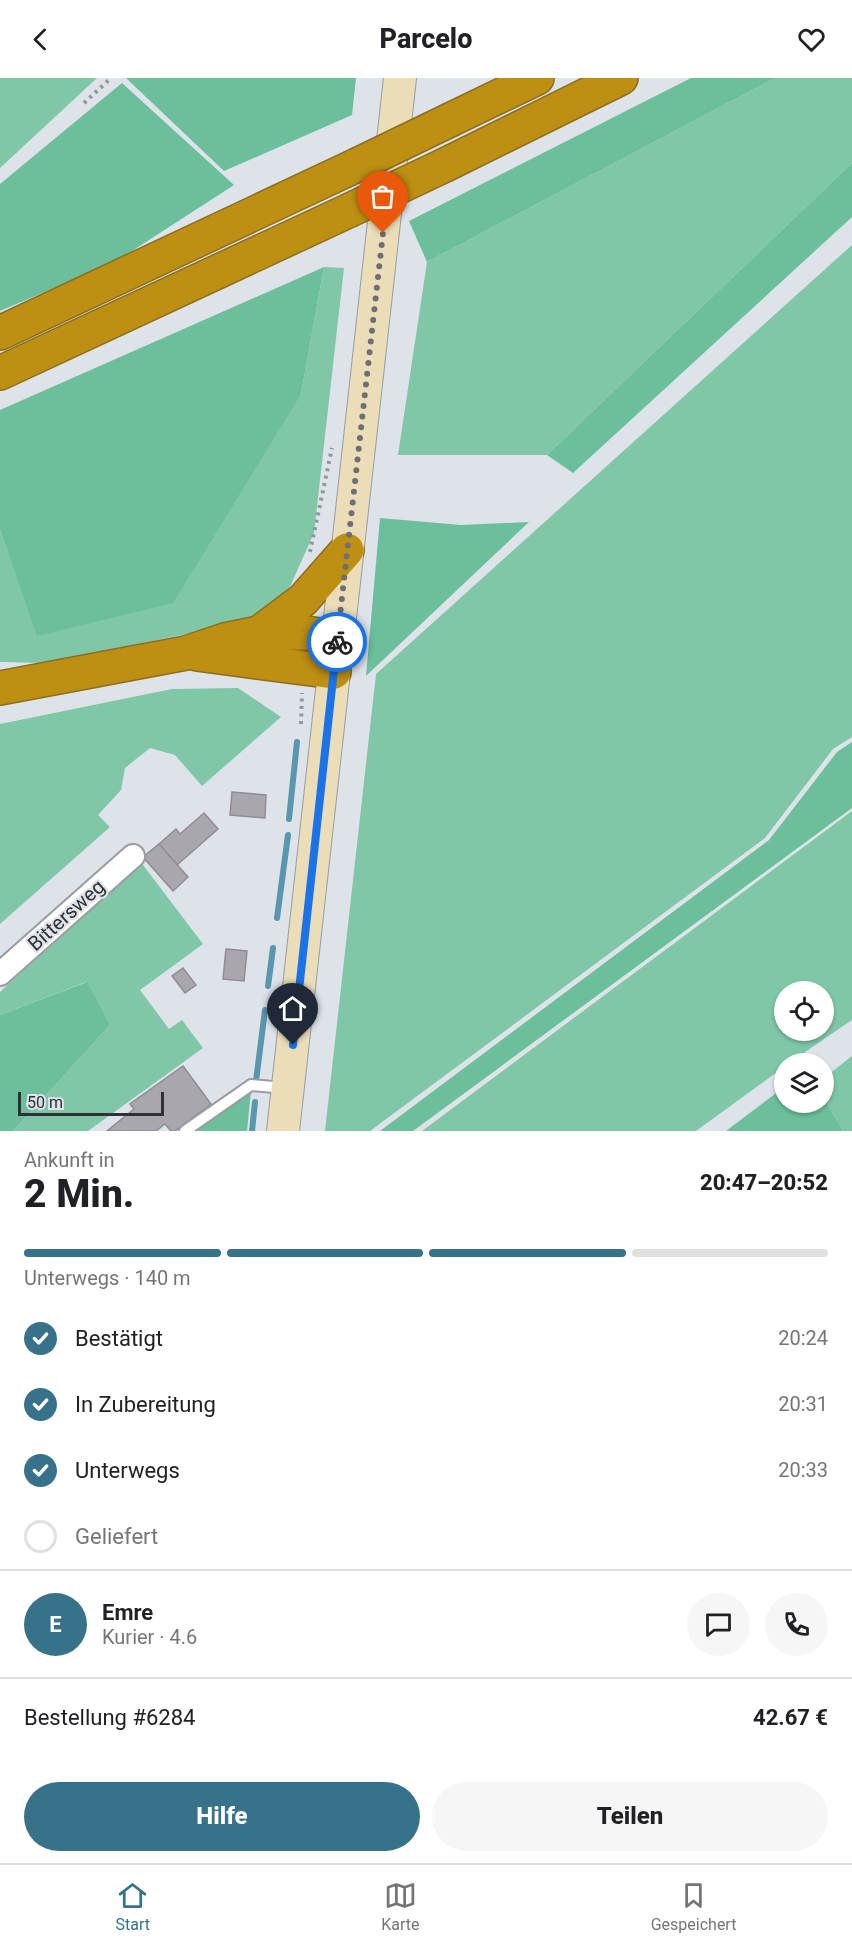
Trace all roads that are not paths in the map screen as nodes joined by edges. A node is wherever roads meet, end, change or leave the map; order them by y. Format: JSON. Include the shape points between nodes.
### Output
{"nodes":[{"id":1,"x":400,"y":78,"type":"edge"},
{"id":2,"x":537,"y":78,"type":"edge"},
{"id":3,"x":621,"y":78,"type":"edge"},
{"id":4,"x":0,"y":333,"type":"edge"},
{"id":5,"x":0,"y":373,"type":"edge"},
{"id":6,"x":347,"y":550,"type":"junction"},
{"id":7,"x":259,"y":633,"type":"junction"},
{"id":8,"x":337,"y":638,"type":"junction"},
{"id":9,"x":186,"y":653,"type":"junction"},
{"id":10,"x":334,"y":672,"type":"junction"},
{"id":11,"x":4,"y":686,"type":"edge"},
{"id":12,"x":133,"y":856,"type":"dead end"},
{"id":13,"x":0,"y":974,"type":"edge"},
{"id":14,"x":288,"y":1088,"type":"junction"},
{"id":15,"x":185,"y":1131,"type":"edge"},
{"id":16,"x":283,"y":1131,"type":"edge"}],
"edges":[{"from":1,"to":6,"type":"main road"},
{"from":2,"to":4,"type":"highway","bridge":true},
{"from":3,"to":5,"type":"highway","bridge":true,"via":[[445,165]]},
{"from":6,"to":7,"type":"highway","via":[[303,600]]},
{"from":6,"to":8,"type":"main road"},
{"from":7,"to":8,"type":"highway","via":[[307,633]]},
{"from":7,"to":9,"type":"highway"},
{"from":8,"to":10,"type":"main road"},
{"from":9,"to":10,"type":"highway"},
{"from":9,"to":11,"type":"highway"},
{"from":10,"to":14,"type":"main road"},
{"from":12,"to":13,"type":"street","name":"Bittersweg"},
{"from":14,"to":15,"type":"lane","via":[[251,1085]]},
{"from":14,"to":16,"type":"main road"}]}
